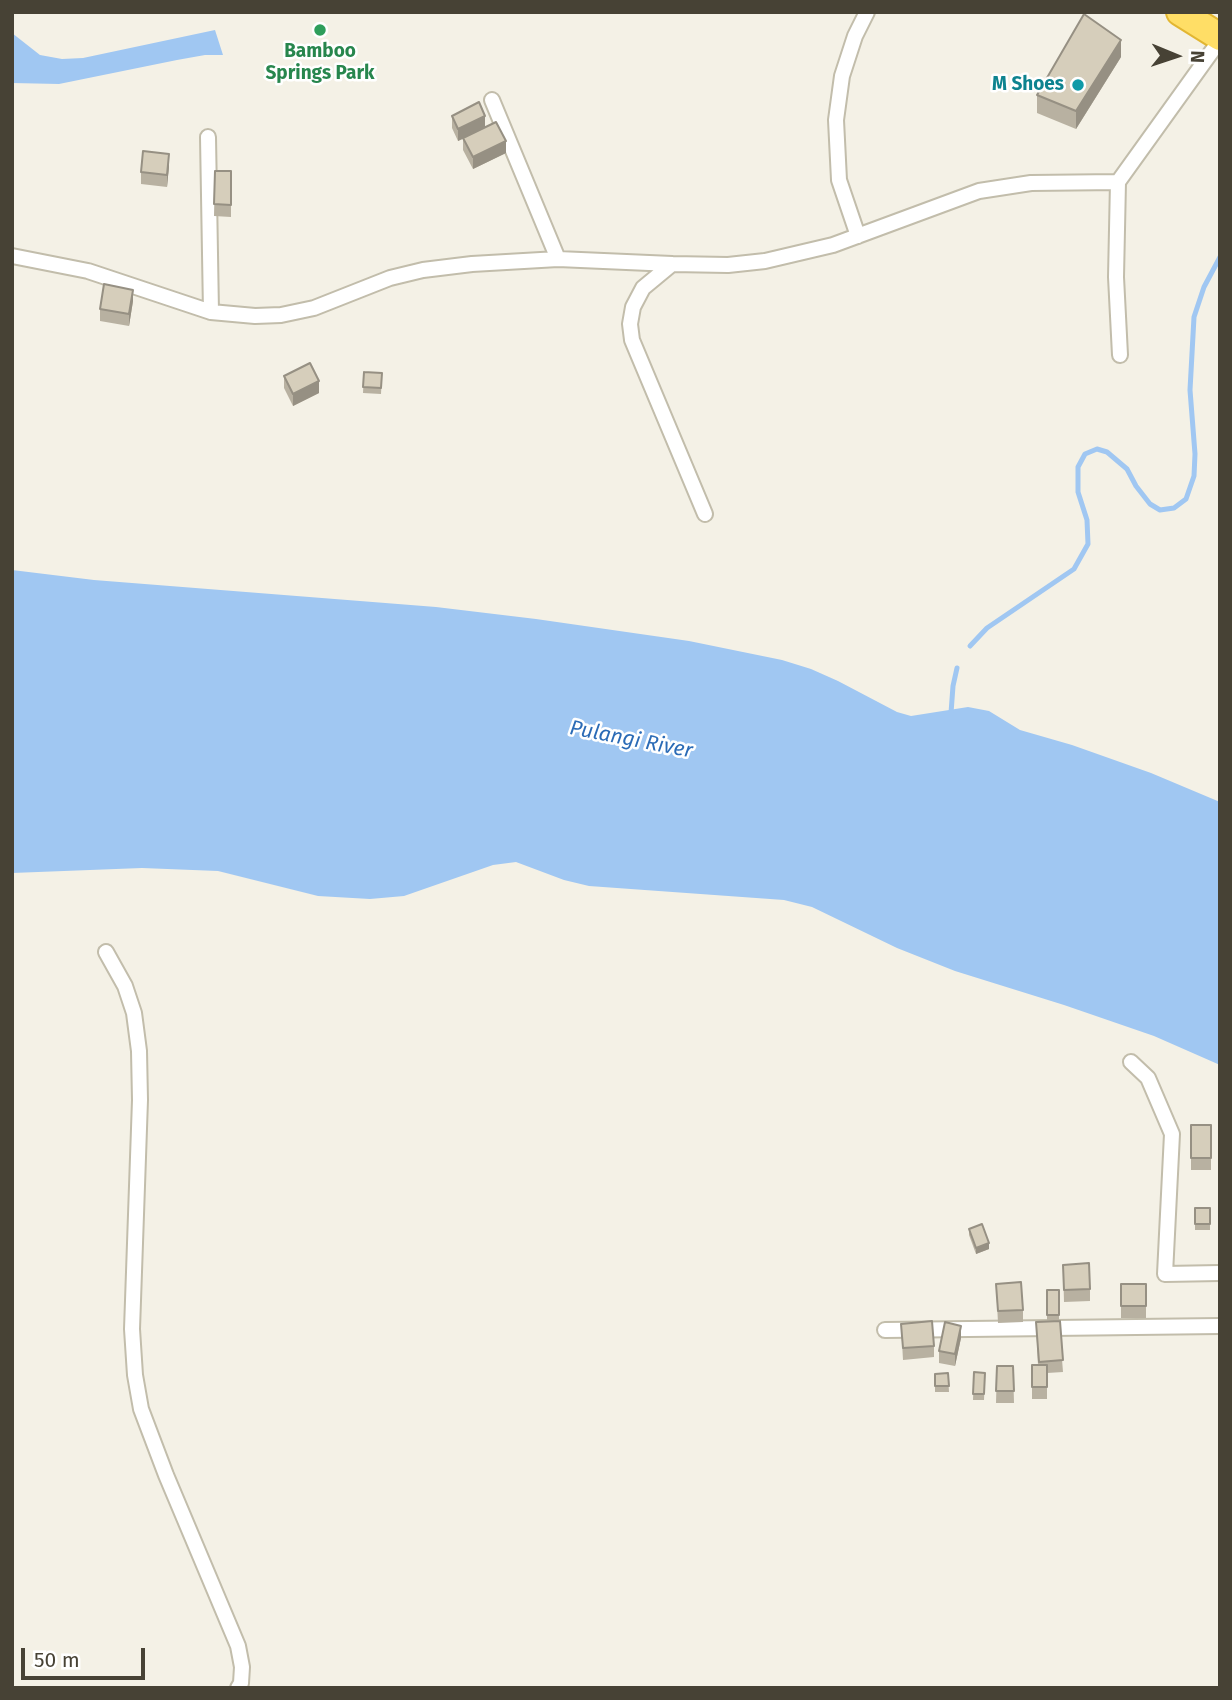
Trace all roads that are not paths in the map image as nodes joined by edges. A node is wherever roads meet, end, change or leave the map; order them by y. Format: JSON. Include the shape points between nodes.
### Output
{"nodes":[{"id":1,"x":867,"y":12,"type":"edge"},
{"id":2,"x":1180,"y":12,"type":"edge"},
{"id":3,"x":1220,"y":38,"type":"edge"},
{"id":4,"x":492,"y":100,"type":"dead end"},
{"id":5,"x":208,"y":137,"type":"dead end"},
{"id":6,"x":1118,"y":182,"type":"junction"},
{"id":7,"x":858,"y":236,"type":"junction"},
{"id":8,"x":12,"y":256,"type":"edge"},
{"id":9,"x":558,"y":259,"type":"junction"},
{"id":10,"x":672,"y":264,"type":"junction"},
{"id":11,"x":211,"y":312,"type":"junction"},
{"id":12,"x":1120,"y":355,"type":"dead end"},
{"id":13,"x":705,"y":514,"type":"dead end"},
{"id":14,"x":106,"y":953,"type":"dead end"},
{"id":15,"x":1131,"y":1062,"type":"dead end"},
{"id":16,"x":1220,"y":1273,"type":"edge"},
{"id":17,"x":1220,"y":1326,"type":"edge"},
{"id":18,"x":885,"y":1330,"type":"dead end"},
{"id":19,"x":238,"y":1688,"type":"edge"}],
"edges":[{"from":1,"to":7,"type":"street","via":[[842,76],[836,120],[839,180]]},
{"from":2,"to":3,"type":"highway"},
{"from":3,"to":6,"type":"street"},
{"from":4,"to":9,"type":"street"},
{"from":5,"to":11,"type":"street"},
{"from":6,"to":7,"type":"street","via":[[1008,184]]},
{"from":6,"to":12,"type":"street"},
{"from":7,"to":10,"type":"street","via":[[765,261]]},
{"from":8,"to":11,"type":"street","via":[[88,271]]},
{"from":9,"to":10,"type":"street"},
{"from":9,"to":11,"type":"street","via":[[423,270],[281,315]]},
{"from":10,"to":13,"type":"street","via":[[643,288],[633,307],[632,340]]},
{"from":14,"to":19,"type":"street","via":[[125,986],[139,1051],[132,1329],[139,1398],[238,1646],[242,1667]]},
{"from":15,"to":16,"type":"street","via":[[1148,1078],[1172,1134],[1165,1274]]},
{"from":17,"to":18,"type":"street"}]}
